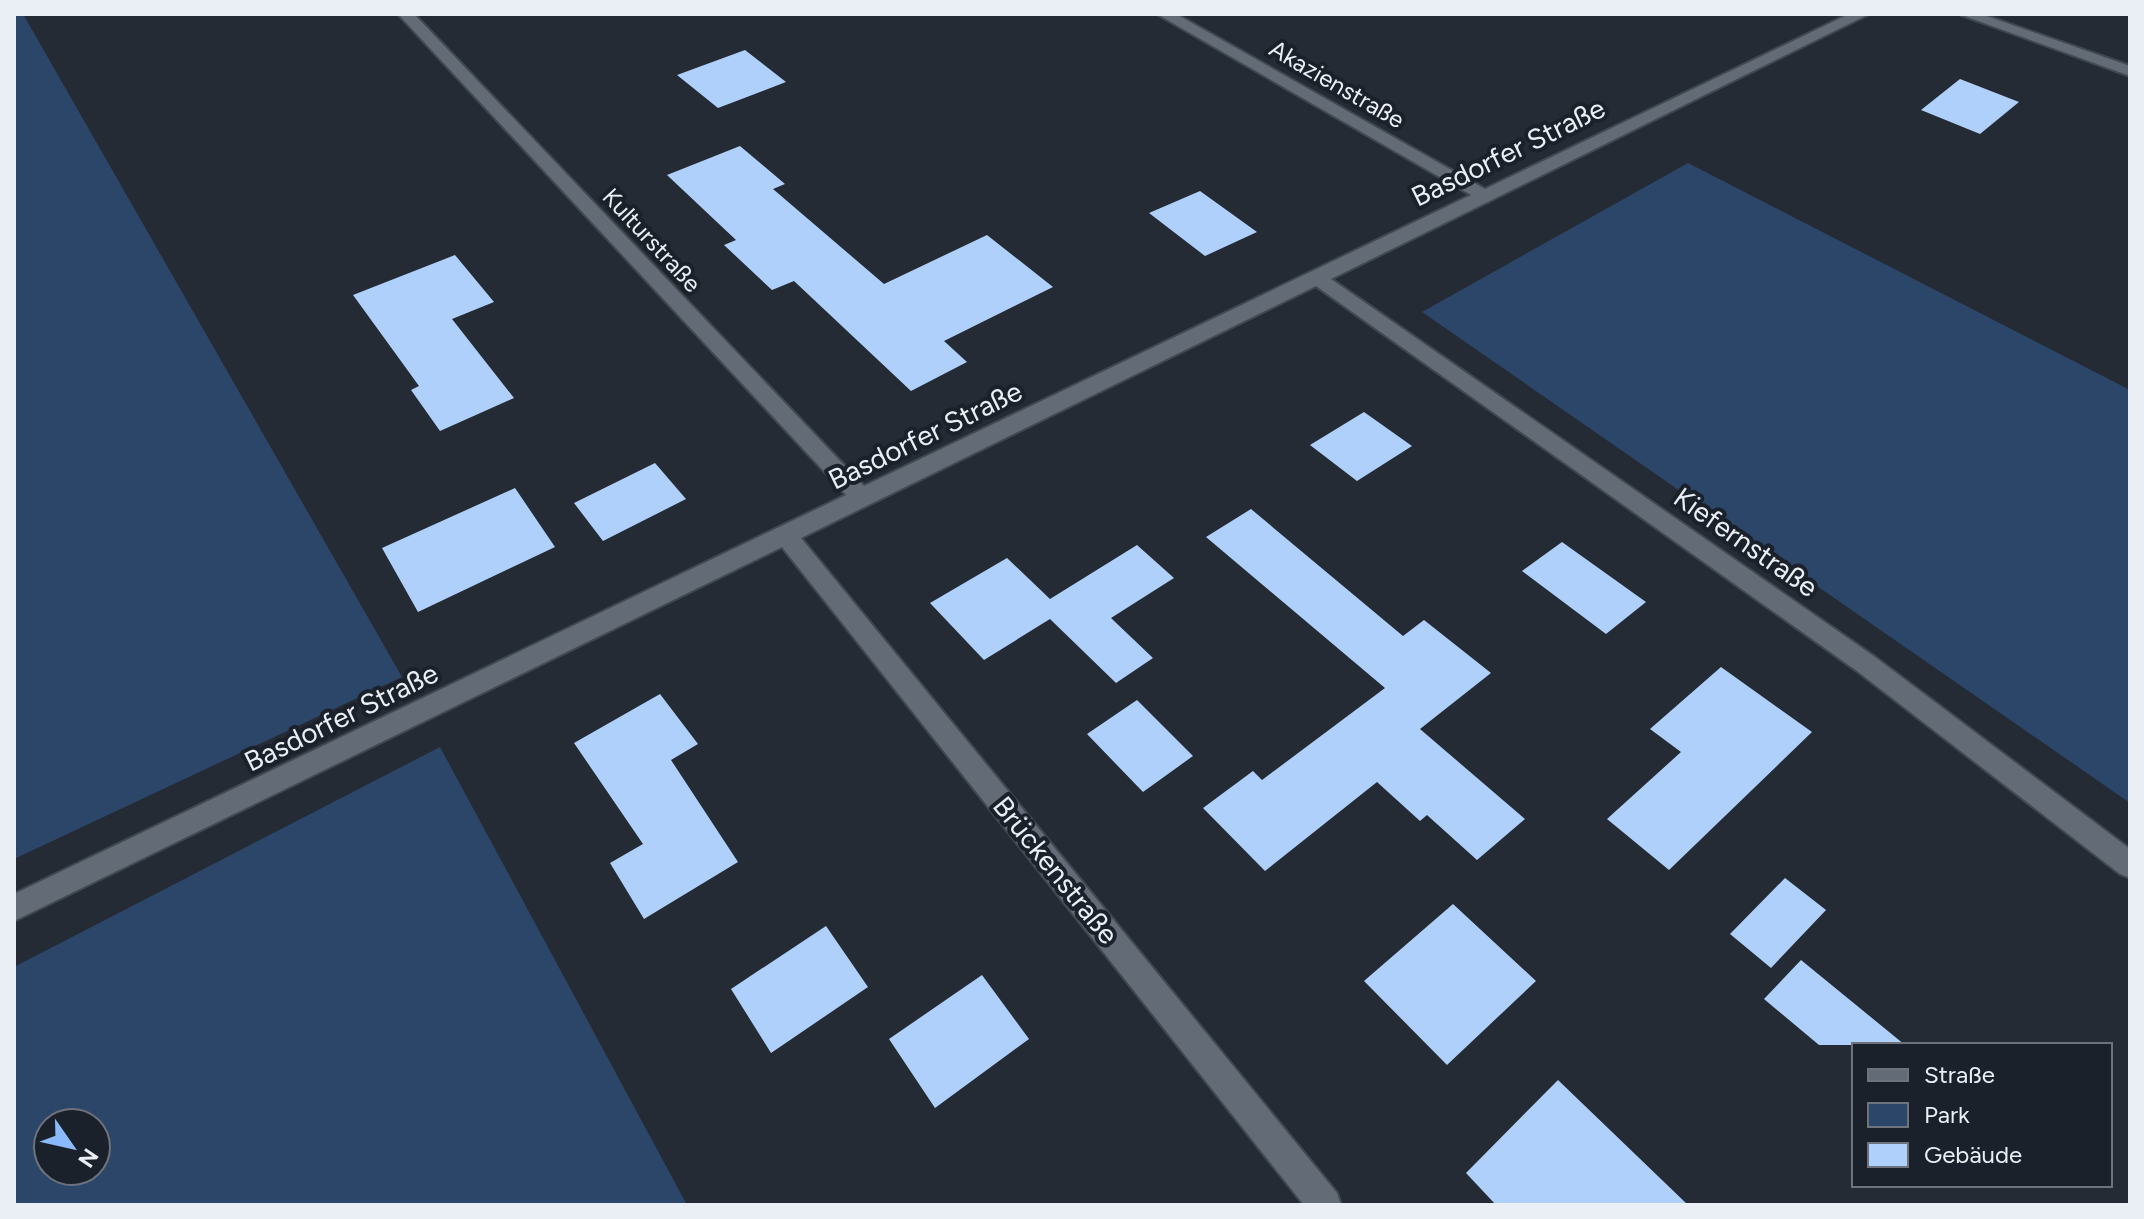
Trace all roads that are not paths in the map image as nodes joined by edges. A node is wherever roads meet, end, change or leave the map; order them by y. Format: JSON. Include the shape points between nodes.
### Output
{"nodes":[{"id":1,"x":406,"y":14,"type":"edge"},
{"id":2,"x":1165,"y":14,"type":"edge"},
{"id":3,"x":1861,"y":14,"type":"edge"},
{"id":4,"x":1967,"y":14,"type":"edge"},
{"id":5,"x":2130,"y":71,"type":"edge"},
{"id":6,"x":1485,"y":196,"type":"junction"},
{"id":7,"x":1319,"y":279,"type":"junction"},
{"id":8,"x":862,"y":498,"type":"junction"},
{"id":9,"x":786,"y":536,"type":"junction"},
{"id":10,"x":2130,"y":865,"type":"edge"},
{"id":11,"x":14,"y":908,"type":"edge"},
{"id":12,"x":1325,"y":1205,"type":"edge"}],
"edges":[{"from":1,"to":8,"type":"street","name":"Kulturstraße"},
{"from":2,"to":6,"type":"street","name":"Akazienstraße"},
{"from":3,"to":6,"type":"street","name":"Basdorfer Straße"},
{"from":4,"to":5,"type":"street"},
{"from":6,"to":7,"type":"street","name":"Basdorfer Straße"},
{"from":7,"to":8,"type":"street","name":"Basdorfer Straße"},
{"from":7,"to":10,"type":"street","name":"Kiefernstraße","via":[[1866,664]]},
{"from":8,"to":9,"type":"street","name":"Basdorfer Straße"},
{"from":9,"to":11,"type":"street","name":"Basdorfer Straße"},
{"from":9,"to":12,"type":"street","name":"Brückenstraße"}]}
